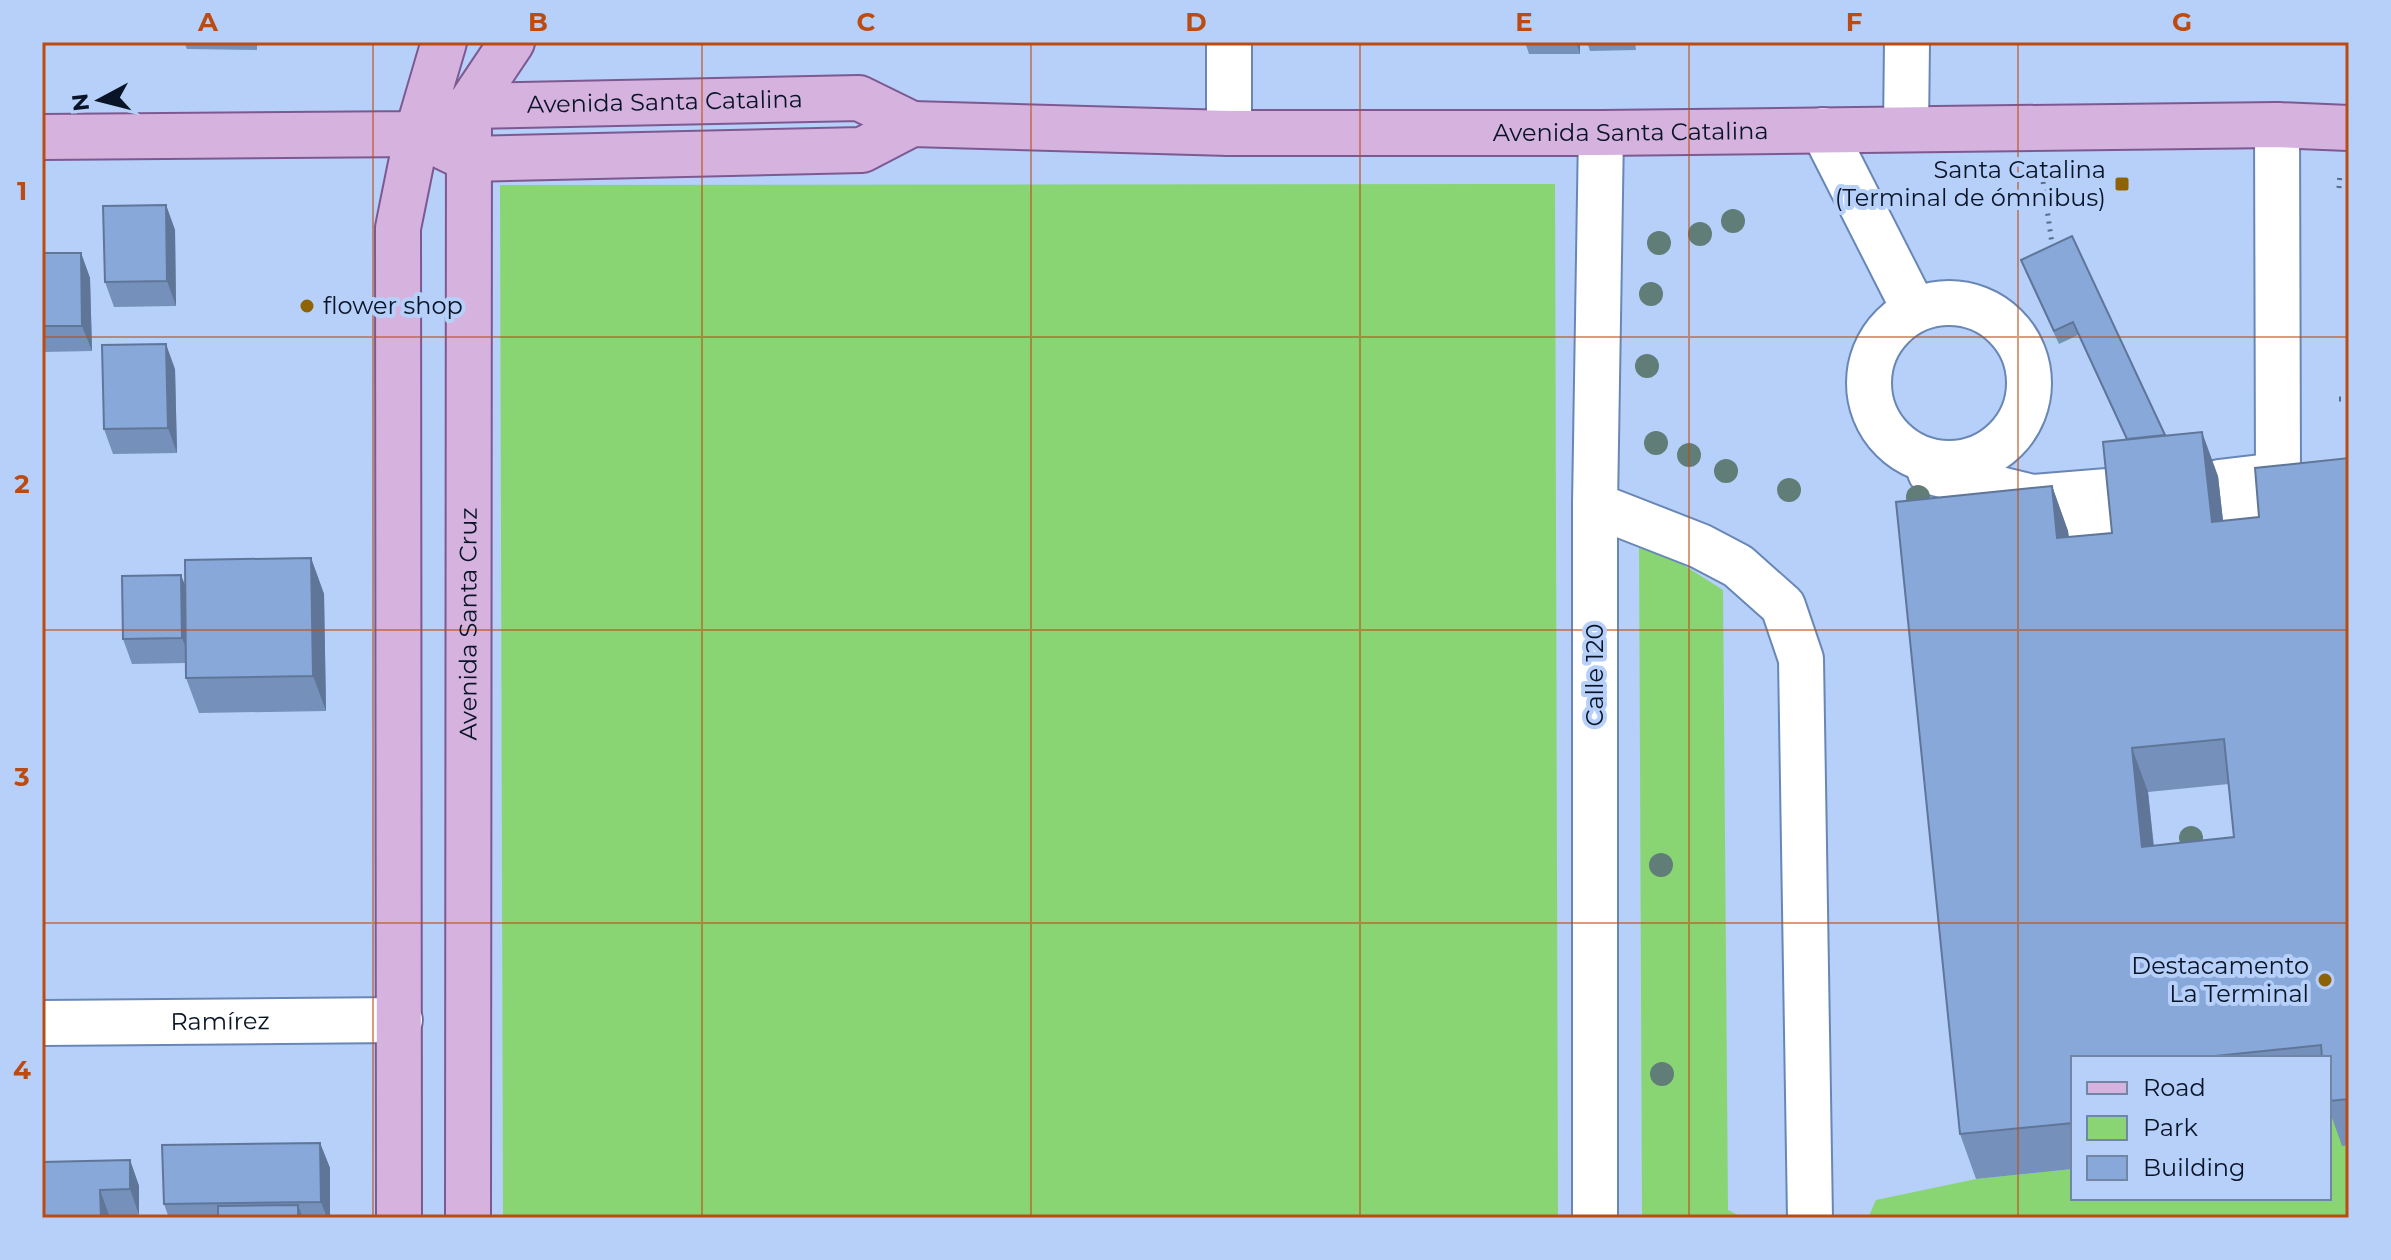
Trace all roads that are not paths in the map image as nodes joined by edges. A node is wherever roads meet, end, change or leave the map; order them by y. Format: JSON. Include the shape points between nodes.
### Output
{"nodes":[{"id":1,"x":444,"y":42,"type":"edge"},
{"id":2,"x":512,"y":42,"type":"edge"},
{"id":3,"x":1229,"y":42,"type":"edge"},
{"id":4,"x":1907,"y":42,"type":"edge"},
{"id":5,"x":469,"y":106,"type":"junction"},
{"id":6,"x":912,"y":124,"type":"junction"},
{"id":7,"x":2277,"y":125,"type":"junction"},
{"id":8,"x":2349,"y":128,"type":"edge"},
{"id":9,"x":1906,"y":129,"type":"junction"},
{"id":10,"x":1823,"y":130,"type":"junction"},
{"id":11,"x":1229,"y":133,"type":"junction"},
{"id":12,"x":1601,"y":133,"type":"junction"},
{"id":13,"x":417,"y":134,"type":"junction"},
{"id":14,"x":42,"y":137,"type":"edge"},
{"id":15,"x":468,"y":159,"type":"junction"},
{"id":16,"x":1914,"y":309,"type":"junction"},
{"id":17,"x":1908,"y":452,"type":"junction"},
{"id":18,"x":2278,"y":475,"type":"junction"},
{"id":19,"x":2219,"y":482,"type":"dead end"},
{"id":20,"x":2120,"y":490,"type":"edge"},
{"id":21,"x":2032,"y":497,"type":"junction"},
{"id":22,"x":1595,"y":505,"type":"junction"},
{"id":23,"x":2224,"y":530,"type":"edge"},
{"id":24,"x":2124,"y":540,"type":"edge"},
{"id":25,"x":400,"y":1020,"type":"junction"},
{"id":26,"x":42,"y":1023,"type":"edge"},
{"id":27,"x":399,"y":1218,"type":"edge"},
{"id":28,"x":468,"y":1218,"type":"edge"},
{"id":29,"x":1595,"y":1218,"type":"edge"},
{"id":30,"x":1810,"y":1218,"type":"edge"}],
"edges":[{"from":1,"to":13,"type":"main road"},
{"from":2,"to":5,"type":"main road"},
{"from":3,"to":11,"type":"street"},
{"from":4,"to":9,"type":"street"},
{"from":5,"to":6,"type":"main road","name":"Avenida Santa Catalina","via":[[859,98]]},
{"from":5,"to":13,"type":"main road","name":"Avenida Santa Catalina"},
{"from":5,"to":15,"type":"main road","name":"Avenida Santa Cruz"},
{"from":6,"to":11,"type":"main road","name":"Avenida Santa Catalina"},
{"from":6,"to":15,"type":"main road","name":"Avenida Santa Catalina","via":[[862,150]]},
{"from":7,"to":8,"type":"main road","name":"Avenida Santa Catalina"},
{"from":7,"to":9,"type":"main road","name":"Avenida Santa Catalina"},
{"from":7,"to":18,"type":"street"},
{"from":9,"to":10,"type":"main road","name":"Avenida Santa Catalina"},
{"from":10,"to":12,"type":"main road","name":"Avenida Santa Catalina"},
{"from":10,"to":16,"type":"street"},
{"from":11,"to":12,"type":"main road","name":"Avenida Santa Catalina"},
{"from":12,"to":22,"type":"street","name":"Calle 120"},
{"from":13,"to":14,"type":"main road","name":"Avenida Santa Catalina"},
{"from":13,"to":15,"type":"main road","name":"Avenida Santa Catalina"},
{"from":13,"to":25,"type":"main road","via":[[398,228]]},
{"from":15,"to":28,"type":"main road","name":"Avenida Santa Cruz"},
{"from":16,"to":17,"type":"street","via":[[1879,343],[1870,366],[1875,415]]},
{"from":16,"to":17,"type":"street","via":[[1941,302],[1969,304],[1994,315],[2014,334],[2026,359],[2030,387],[2024,414],[2009,438],[1987,455],[1961,463],[1933,462]]},
{"from":17,"to":21,"type":"street","via":[[1933,474]]},
{"from":18,"to":19,"type":"street"},
{"from":18,"to":23,"type":"street"},
{"from":20,"to":21,"type":"street"},
{"from":21,"to":24,"type":"street"},
{"from":22,"to":29,"type":"street","name":"Calle 120"},
{"from":22,"to":30,"type":"street","via":[[1738,566],[1783,606],[1801,659]]},
{"from":25,"to":26,"type":"street","name":"Ramírez"},
{"from":25,"to":27,"type":"main road"}]}
